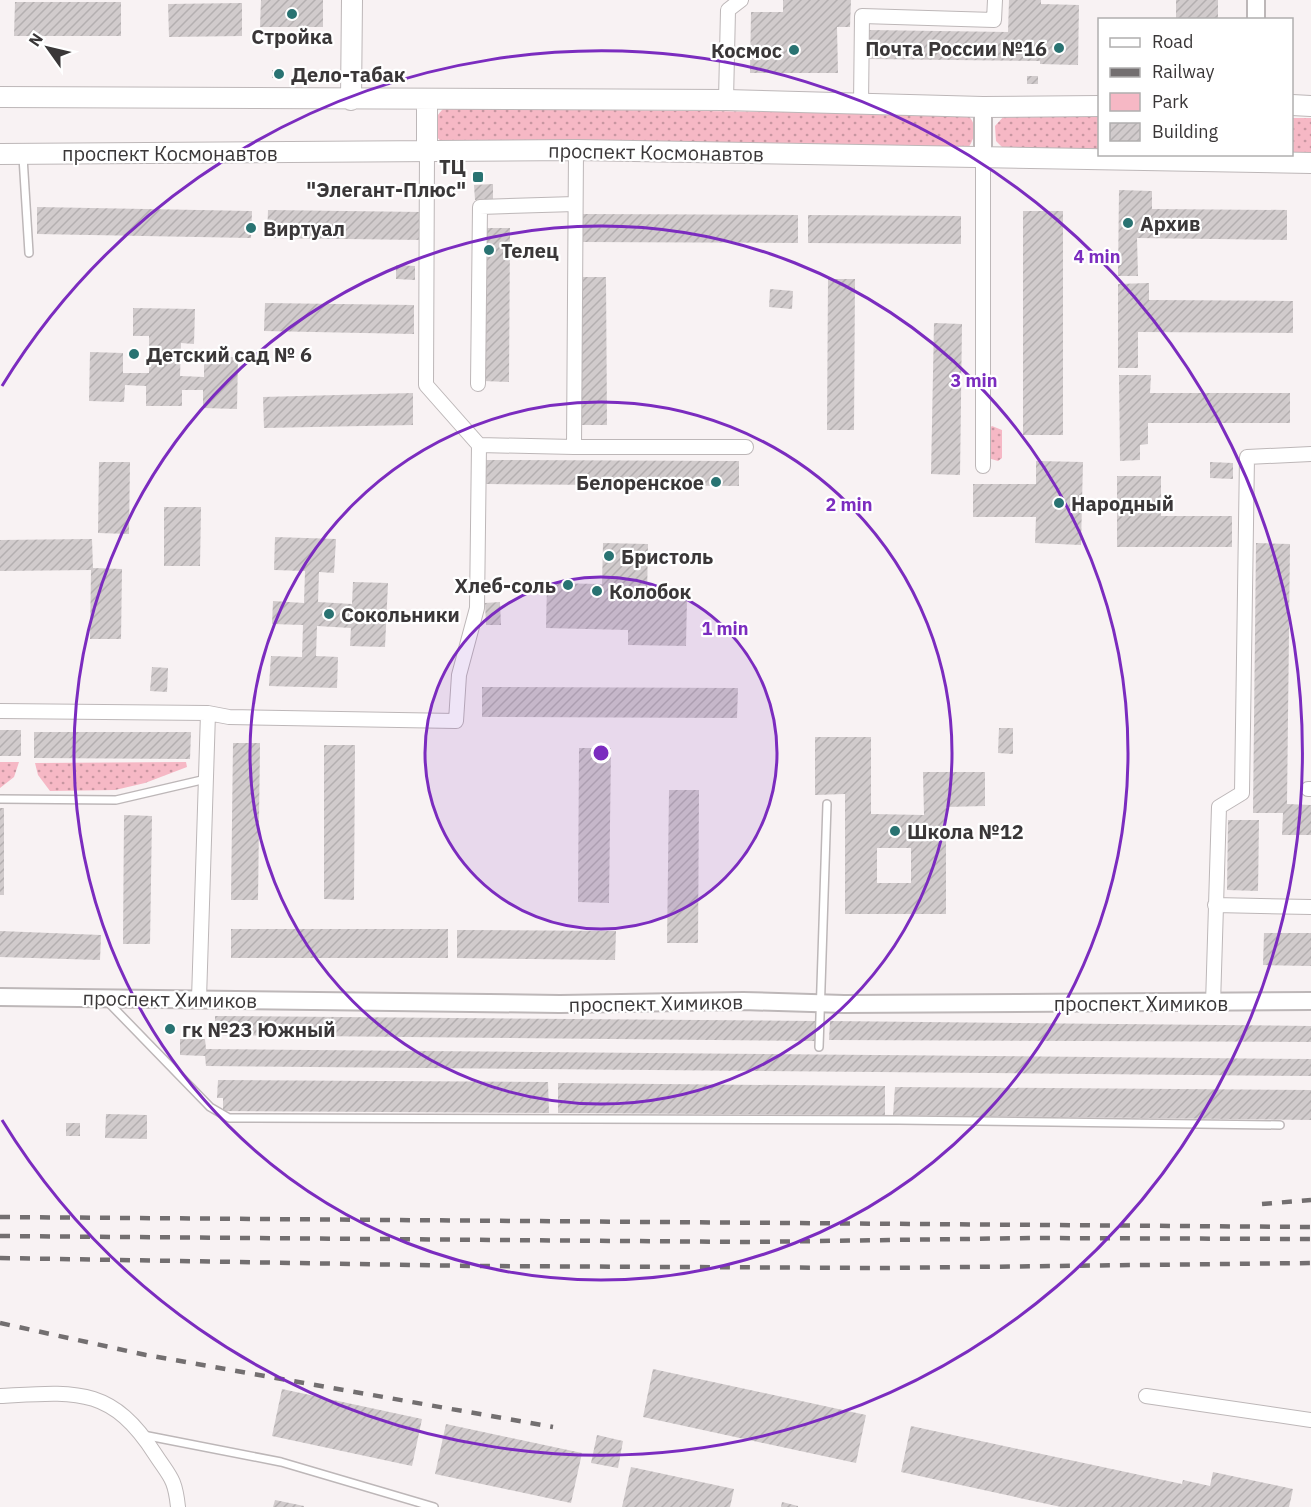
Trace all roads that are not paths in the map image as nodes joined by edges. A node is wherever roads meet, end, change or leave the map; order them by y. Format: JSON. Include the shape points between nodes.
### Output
{"nodes":[{"id":1,"x":352,"y":0,"type":"edge"},
{"id":2,"x":741,"y":0,"type":"edge"},
{"id":3,"x":995,"y":0,"type":"edge"},
{"id":4,"x":1256,"y":0,"type":"edge"},
{"id":5,"x":1256,"y":18,"type":"edge"},
{"id":6,"x":0,"y":97,"type":"edge"},
{"id":7,"x":351,"y":100,"type":"junction"},
{"id":8,"x":427,"y":100,"type":"junction"},
{"id":9,"x":726,"y":100,"type":"junction"},
{"id":10,"x":861,"y":104,"type":"junction"},
{"id":11,"x":1293,"y":105,"type":"edge"},
{"id":12,"x":1098,"y":106,"type":"edge"},
{"id":13,"x":1311,"y":106,"type":"edge"},
{"id":14,"x":983,"y":107,"type":"junction"},
{"id":15,"x":427,"y":150,"type":"junction"},
{"id":16,"x":576,"y":150,"type":"junction"},
{"id":17,"x":0,"y":154,"type":"edge"},
{"id":18,"x":23,"y":154,"type":"junction"},
{"id":19,"x":983,"y":158,"type":"junction"},
{"id":20,"x":1311,"y":163,"type":"edge"},
{"id":21,"x":575,"y":204,"type":"junction"},
{"id":22,"x":29,"y":253,"type":"dead end"},
{"id":23,"x":478,"y":384,"type":"dead end"},
{"id":24,"x":479,"y":445,"type":"junction"},
{"id":25,"x":574,"y":447,"type":"junction"},
{"id":26,"x":746,"y":447,"type":"dead end"},
{"id":27,"x":1311,"y":454,"type":"edge"},
{"id":28,"x":983,"y":466,"type":"dead end"},
{"id":29,"x":0,"y":711,"type":"edge"},
{"id":30,"x":208,"y":713,"type":"junction"},
{"id":31,"x":206,"y":779,"type":"junction"},
{"id":32,"x":0,"y":799,"type":"edge"},
{"id":33,"x":827,"y":804,"type":"dead end"},
{"id":34,"x":1215,"y":905,"type":"junction"},
{"id":35,"x":1311,"y":907,"type":"edge"},
{"id":36,"x":0,"y":997,"type":"edge"},
{"id":37,"x":104,"y":998,"type":"junction"},
{"id":38,"x":199,"y":999,"type":"junction"},
{"id":39,"x":1311,"y":1001,"type":"edge"},
{"id":40,"x":820,"y":1003,"type":"junction"},
{"id":41,"x":1213,"y":1004,"type":"junction"},
{"id":42,"x":819,"y":1047,"type":"dead end"},
{"id":43,"x":1280,"y":1125,"type":"dead end"},
{"id":44,"x":0,"y":1396,"type":"edge"},
{"id":45,"x":1146,"y":1396,"type":"dead end"},
{"id":46,"x":1311,"y":1420,"type":"edge"},
{"id":47,"x":144,"y":1435,"type":"junction"},
{"id":48,"x":178,"y":1507,"type":"edge"},
{"id":49,"x":434,"y":1507,"type":"edge"}],
"edges":[{"from":1,"to":7,"type":"main road"},
{"from":2,"to":9,"type":"street","via":[[728,10]]},
{"from":3,"to":10,"type":"street","via":[[994,20],[862,16]]},
{"from":4,"to":5,"type":"street"},
{"from":6,"to":7,"type":"main road"},
{"from":7,"to":8,"type":"main road"},
{"from":8,"to":9,"type":"main road"},
{"from":8,"to":15,"type":"main road"},
{"from":9,"to":10,"type":"main road"},
{"from":10,"to":14,"type":"main road"},
{"from":11,"to":13,"type":"main road"},
{"from":12,"to":14,"type":"main road"},
{"from":14,"to":19,"type":"street"},
{"from":15,"to":16,"type":"main road","name":"проспект Космонавтов"},
{"from":15,"to":18,"type":"main road","name":"проспект Космонавтов"},
{"from":15,"to":24,"type":"street","via":[[426,385]]},
{"from":16,"to":19,"type":"main road","name":"проспект Космонавтов"},
{"from":16,"to":21,"type":"street"},
{"from":17,"to":18,"type":"main road","name":"проспект Космонавтов"},
{"from":18,"to":22,"type":"lane"},
{"from":19,"to":20,"type":"main road","name":"проспект Космонавтов"},
{"from":19,"to":28,"type":"street"},
{"from":21,"to":23,"type":"street","via":[[480,207]]},
{"from":21,"to":25,"type":"street"},
{"from":24,"to":25,"type":"street"},
{"from":24,"to":30,"type":"street","via":[[477,608],[459,675],[456,721],[230,717]]},
{"from":25,"to":26,"type":"street"},
{"from":27,"to":34,"type":"street","via":[[1247,457],[1242,793],[1219,807]]},
{"from":29,"to":30,"type":"street"},
{"from":30,"to":31,"type":"street"},
{"from":31,"to":32,"type":"lane","via":[[116,800]]},
{"from":31,"to":38,"type":"street"},
{"from":33,"to":40,"type":"lane"},
{"from":34,"to":35,"type":"street"},
{"from":34,"to":41,"type":"street"},
{"from":36,"to":37,"type":"street","name":"проспект Химиков"},
{"from":37,"to":38,"type":"street","name":"проспект Химиков"},
{"from":37,"to":43,"type":"lane","via":[[210,1107],[229,1118]]},
{"from":38,"to":40,"type":"street","name":"проспект Химиков"},
{"from":39,"to":41,"type":"street","name":"проспект Химиков"},
{"from":40,"to":41,"type":"street","name":"проспект Химиков"},
{"from":40,"to":42,"type":"lane"},
{"from":44,"to":47,"type":"street","via":[[74,1394],[100,1400],[122,1413]]},
{"from":45,"to":46,"type":"street"},
{"from":47,"to":48,"type":"street","via":[[176,1485]]},
{"from":47,"to":49,"type":"lane","via":[[280,1462]]}]}
